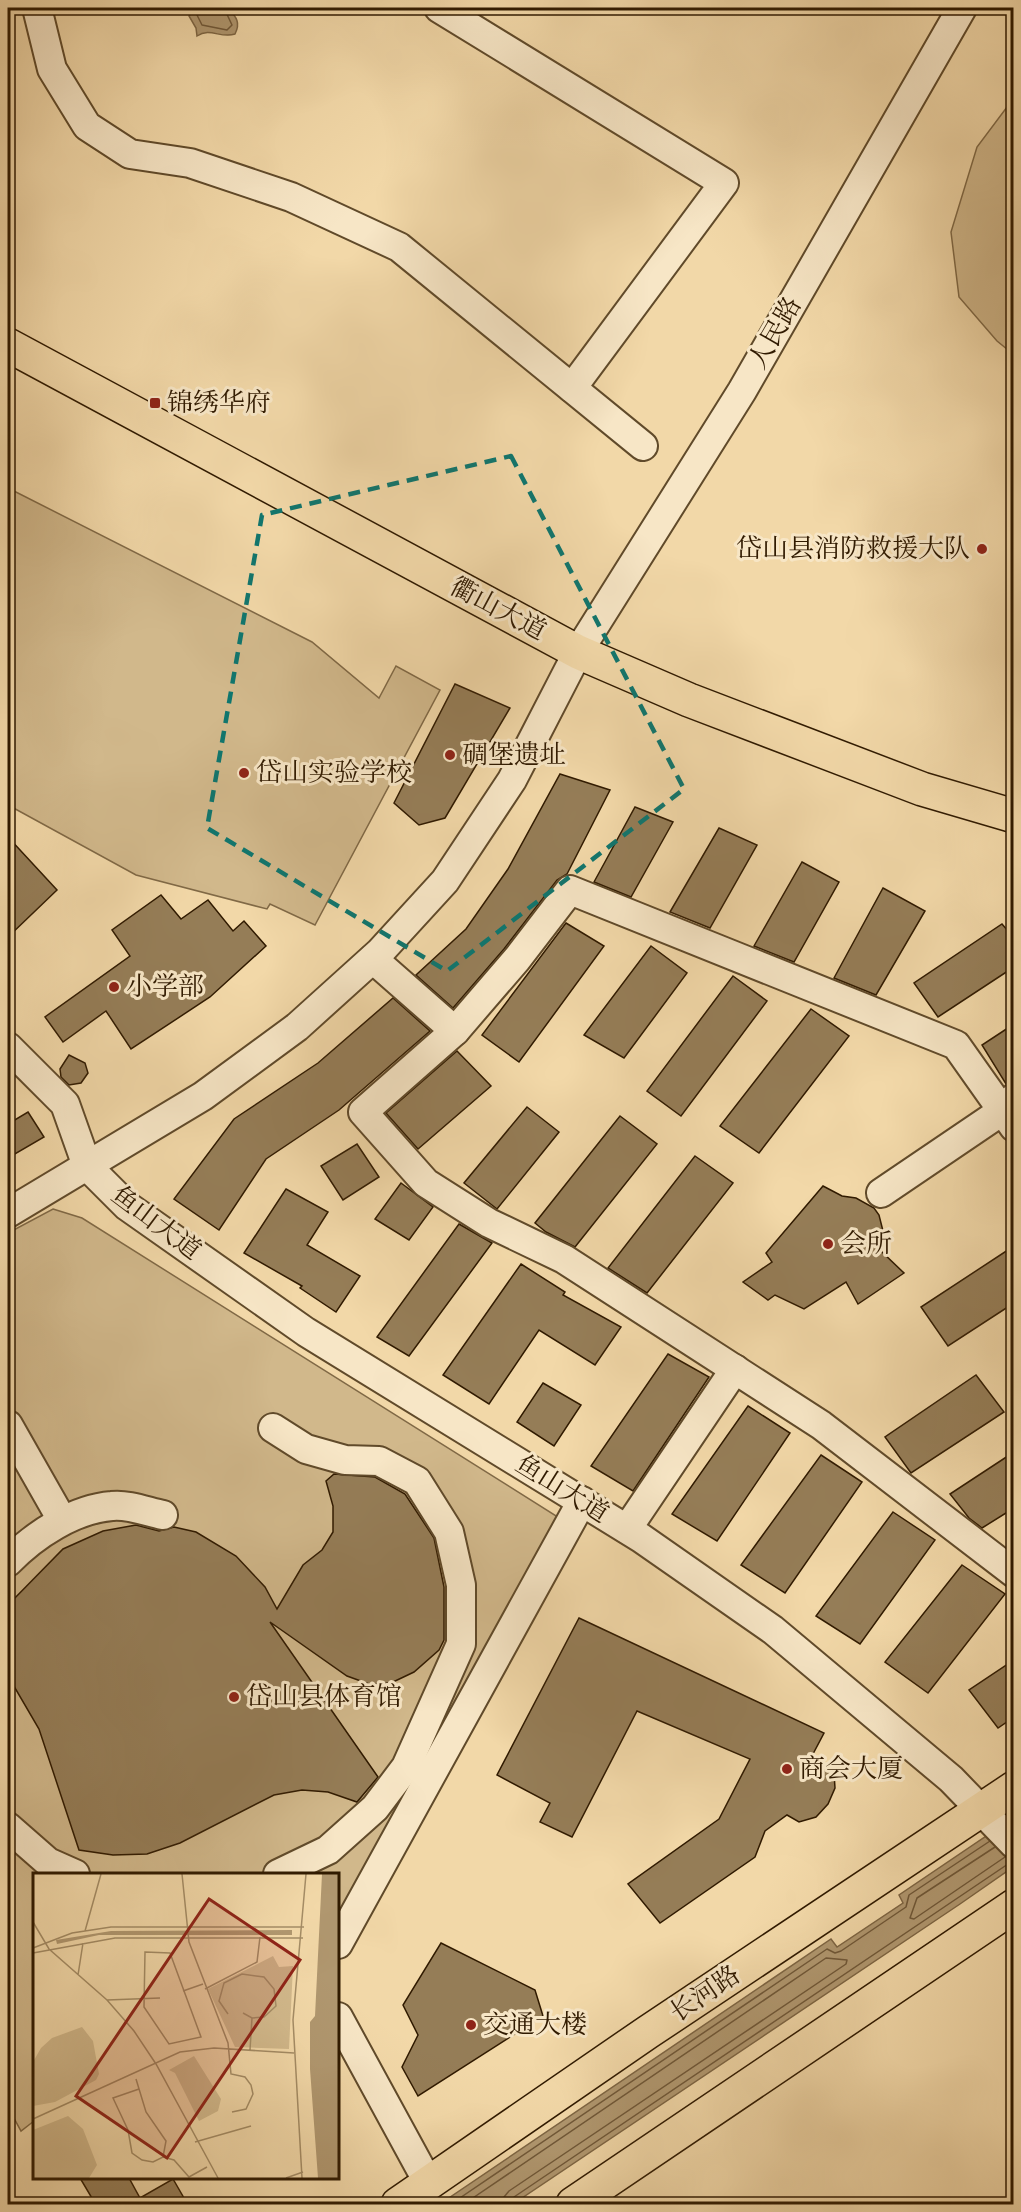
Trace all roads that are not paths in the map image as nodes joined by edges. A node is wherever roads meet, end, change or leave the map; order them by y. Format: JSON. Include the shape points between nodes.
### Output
{"nodes":[{"id":1,"x":37,"y":8,"type":"edge"},
{"id":2,"x":439,"y":8,"type":"edge"},
{"id":3,"x":962,"y":8,"type":"edge"},
{"id":4,"x":8,"y":345,"type":"edge"},
{"id":5,"x":8,"y":368,"type":"edge"},
{"id":6,"x":572,"y":388,"type":"junction"},
{"id":7,"x":643,"y":446,"type":"dead end"},
{"id":8,"x":574,"y":661,"type":"junction"},
{"id":9,"x":1014,"y":816,"type":"edge"},
{"id":10,"x":1014,"y":837,"type":"edge"},
{"id":11,"x":373,"y":959,"type":"junction"},
{"id":12,"x":455,"y":1031,"type":"junction"},
{"id":13,"x":8,"y":1047,"type":"edge"},
{"id":14,"x":1011,"y":1111,"type":"edge"},
{"id":15,"x":87,"y":1166,"type":"junction"},
{"id":16,"x":881,"y":1193,"type":"dead end"},
{"id":17,"x":8,"y":1213,"type":"edge"},
{"id":18,"x":735,"y":1369,"type":"junction"},
{"id":19,"x":8,"y":1425,"type":"edge"},
{"id":20,"x":273,"y":1428,"type":"dead end"},
{"id":21,"x":582,"y":1501,"type":"junction"},
{"id":22,"x":163,"y":1515,"type":"dead end"},
{"id":23,"x":62,"y":1520,"type":"junction"},
{"id":24,"x":627,"y":1529,"type":"junction"},
{"id":25,"x":8,"y":1562,"type":"edge"},
{"id":26,"x":1014,"y":1573,"type":"edge"},
{"id":27,"x":1014,"y":1788,"type":"edge"},
{"id":28,"x":981,"y":1810,"type":"junction"},
{"id":29,"x":8,"y":1827,"type":"edge"},
{"id":30,"x":1014,"y":1844,"type":"edge"},
{"id":31,"x":71,"y":1873,"type":"edge"},
{"id":32,"x":282,"y":1873,"type":"edge"},
{"id":33,"x":1014,"y":1906,"type":"edge"},
{"id":34,"x":339,"y":1942,"type":"edge"},
{"id":35,"x":339,"y":2020,"type":"edge"},
{"id":36,"x":429,"y":2184,"type":"junction"},
{"id":37,"x":398,"y":2205,"type":"edge"},
{"id":38,"x":573,"y":2205,"type":"edge"}],
"edges":[{"from":1,"to":6,"type":"street","via":[[52,69],[87,126],[130,154],[190,163],[291,197],[399,247]]},
{"from":2,"to":6,"type":"street","via":[[724,183]]},
{"from":3,"to":8,"type":"street","name":"人民路","via":[[742,391]]},
{"from":4,"to":8,"type":"main road","name":"衢山大道"},
{"from":5,"to":8,"type":"main road","name":"衢山大道"},
{"from":6,"to":7,"type":"street"},
{"from":8,"to":9,"type":"main road","name":"衢山大道","via":[[689,700],[922,789]]},
{"from":8,"to":10,"type":"main road","name":"衢山大道","via":[[682,718],[915,807]]},
{"from":8,"to":11,"type":"street","name":"人民路","via":[[512,780],[445,881]]},
{"from":11,"to":12,"type":"street"},
{"from":11,"to":15,"type":"street","name":"人民路","via":[[297,1027],[203,1096]]},
{"from":12,"to":14,"type":"street","via":[[570,890],[956,1045]]},
{"from":12,"to":18,"type":"street","via":[[363,1112],[426,1183],[489,1223],[564,1259]]},
{"from":13,"to":15,"type":"street","via":[[65,1104]]},
{"from":14,"to":16,"type":"street"},
{"from":15,"to":17,"type":"street","name":"人民路"},
{"from":15,"to":21,"type":"street","name":"鱼山大道","via":[[127,1206],[306,1332]]},
{"from":18,"to":24,"type":"street"},
{"from":18,"to":26,"type":"street","via":[[821,1425]]},
{"from":19,"to":23,"type":"street"},
{"from":20,"to":32,"type":"street","via":[[306,1449],[345,1460],[379,1461],[417,1481],[449,1532],[461,1585],[461,1644],[406,1767],[375,1808],[328,1850]]},
{"from":21,"to":24,"type":"street","name":"鱼山大道"},
{"from":21,"to":34,"type":"street"},
{"from":22,"to":23,"type":"street","via":[[113,1505]]},
{"from":23,"to":25,"type":"street","via":[[22,1546]]},
{"from":24,"to":28,"type":"street","name":"鱼山大道","via":[[773,1630],[951,1779]]},
{"from":27,"to":28,"type":"main road","name":"长河路"},
{"from":28,"to":30,"type":"street","name":"鱼山大道"},
{"from":28,"to":36,"type":"main road","name":"长河路"},
{"from":29,"to":31,"type":"street","via":[[48,1862]]},
{"from":33,"to":38,"type":"main road"},
{"from":35,"to":36,"type":"street"},
{"from":36,"to":37,"type":"main road","name":"长河路"}]}
